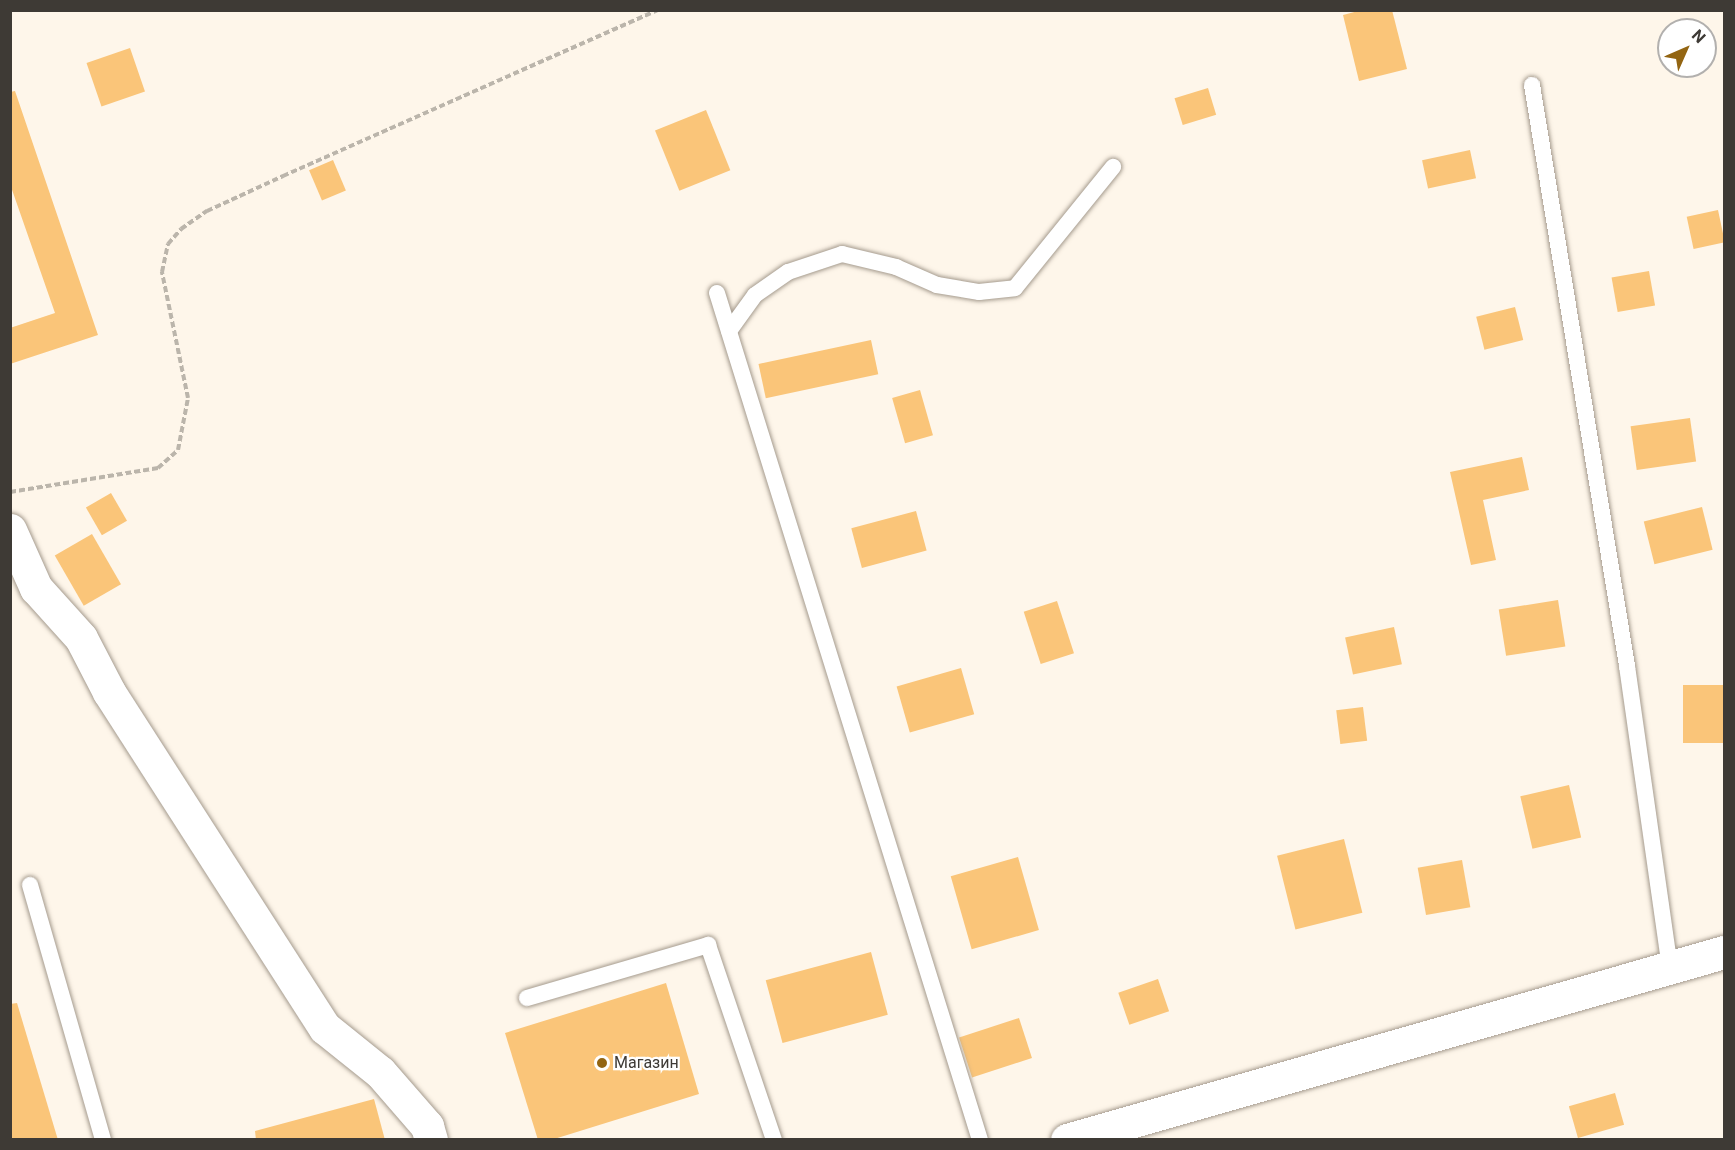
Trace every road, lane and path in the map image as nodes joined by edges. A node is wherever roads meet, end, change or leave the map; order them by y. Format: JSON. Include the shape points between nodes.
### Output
{"nodes":[{"id":1,"x":657,"y":10,"type":"edge"},
{"id":2,"x":1532,"y":86,"type":"dead end"},
{"id":3,"x":1113,"y":167,"type":"dead end"},
{"id":4,"x":717,"y":293,"type":"dead end"},
{"id":5,"x":729,"y":331,"type":"junction"},
{"id":6,"x":10,"y":492,"type":"edge"},
{"id":7,"x":10,"y":530,"type":"edge"},
{"id":8,"x":30,"y":885,"type":"dead end"},
{"id":9,"x":1725,"y":952,"type":"edge"},
{"id":10,"x":1670,"y":967,"type":"junction"},
{"id":11,"x":527,"y":998,"type":"dead end"},
{"id":12,"x":103,"y":1140,"type":"edge"},
{"id":13,"x":430,"y":1140,"type":"edge"},
{"id":14,"x":774,"y":1140,"type":"edge"},
{"id":15,"x":980,"y":1140,"type":"edge"},
{"id":16,"x":1067,"y":1140,"type":"edge"}],
"edges":[{"from":1,"to":6,"type":"path","via":[[207,211],[182,229],[168,244],[162,272],[188,398],[178,450],[158,468]]},
{"from":2,"to":10,"type":"lane","via":[[1627,666]]},
{"from":3,"to":5,"type":"lane","via":[[1015,288],[979,292],[936,285],[896,267],[842,254],[788,272],[763,289]]},
{"from":4,"to":5,"type":"lane"},
{"from":5,"to":15,"type":"lane"},
{"from":7,"to":13,"type":"street","via":[[36,588],[81,638],[109,692],[325,1029],[380,1072],[427,1126]]},
{"from":8,"to":12,"type":"lane"},
{"from":9,"to":10,"type":"street"},
{"from":10,"to":16,"type":"street"},
{"from":11,"to":14,"type":"lane","via":[[708,945]]}]}
